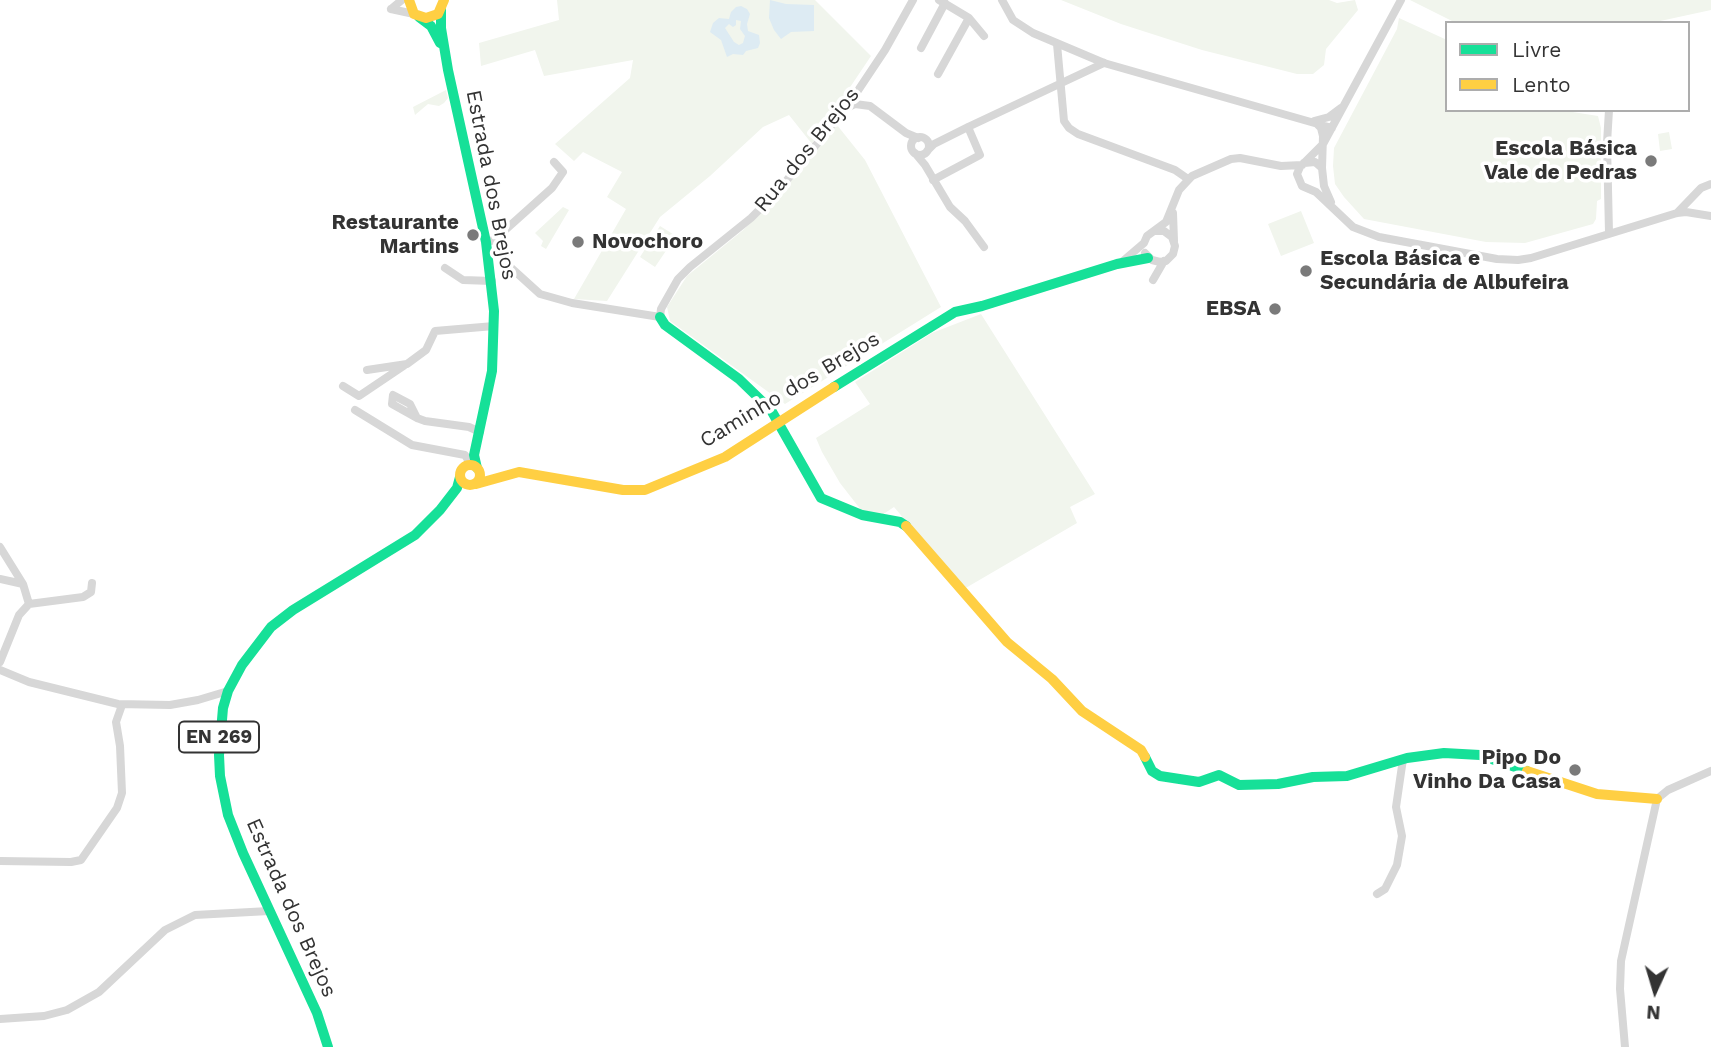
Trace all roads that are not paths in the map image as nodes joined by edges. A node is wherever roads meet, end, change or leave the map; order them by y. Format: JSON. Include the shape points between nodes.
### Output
{"nodes":[{"id":1,"x":402,"y":0,"type":"edge"},
{"id":2,"x":409,"y":0,"type":"edge"},
{"id":3,"x":914,"y":0,"type":"edge"},
{"id":4,"x":1002,"y":0,"type":"edge"},
{"id":5,"x":1400,"y":1,"type":"edge"},
{"id":6,"x":942,"y":2,"type":"edge"},
{"id":7,"x":444,"y":4,"type":"edge"},
{"id":8,"x":416,"y":15,"type":"junction"},
{"id":9,"x":969,"y":18,"type":"junction"},
{"id":10,"x":984,"y":36,"type":"dead end"},
{"id":11,"x":1057,"y":44,"type":"junction"},
{"id":12,"x":921,"y":48,"type":"dead end"},
{"id":13,"x":1104,"y":63,"type":"junction"},
{"id":14,"x":448,"y":70,"type":"junction"},
{"id":15,"x":938,"y":74,"type":"dead end"},
{"id":16,"x":866,"y":78,"type":"junction"},
{"id":17,"x":1061,"y":83,"type":"junction"},
{"id":18,"x":855,"y":95,"type":"junction"},
{"id":19,"x":866,"y":103,"type":"junction"},
{"id":20,"x":1344,"y":105,"type":"junction"},
{"id":21,"x":843,"y":110,"type":"junction"},
{"id":22,"x":1609,"y":112,"type":"edge"},
{"id":23,"x":890,"y":120,"type":"junction"},
{"id":24,"x":1314,"y":121,"type":"junction"},
{"id":25,"x":968,"y":127,"type":"junction"},
{"id":26,"x":1332,"y":128,"type":"junction"},
{"id":27,"x":948,"y":137,"type":"junction"},
{"id":28,"x":921,"y":139,"type":"junction"},
{"id":29,"x":1323,"y":144,"type":"junction"},
{"id":30,"x":913,"y":151,"type":"junction"},
{"id":31,"x":927,"y":151,"type":"junction"},
{"id":32,"x":554,"y":162,"type":"dead end"},
{"id":33,"x":1303,"y":164,"type":"junction"},
{"id":34,"x":1281,"y":166,"type":"junction"},
{"id":35,"x":1322,"y":168,"type":"junction"},
{"id":36,"x":1188,"y":178,"type":"junction"},
{"id":37,"x":1297,"y":178,"type":"junction"},
{"id":38,"x":1324,"y":178,"type":"junction"},
{"id":39,"x":933,"y":180,"type":"junction"},
{"id":40,"x":1711,"y":184,"type":"edge"},
{"id":41,"x":1311,"y":189,"type":"junction"},
{"id":42,"x":1697,"y":193,"type":"junction"},
{"id":43,"x":1173,"y":209,"type":"junction"},
{"id":44,"x":1338,"y":213,"type":"junction"},
{"id":45,"x":1677,"y":213,"type":"junction"},
{"id":46,"x":1709,"y":216,"type":"edge"},
{"id":47,"x":1155,"y":231,"type":"junction"},
{"id":48,"x":1609,"y":233,"type":"junction"},
{"id":49,"x":490,"y":241,"type":"junction"},
{"id":50,"x":1174,"y":241,"type":"junction"},
{"id":51,"x":1144,"y":243,"type":"junction"},
{"id":52,"x":984,"y":247,"type":"dead end"},
{"id":53,"x":502,"y":258,"type":"junction"},
{"id":54,"x":1150,"y":259,"type":"junction"},
{"id":55,"x":1164,"y":261,"type":"junction"},
{"id":56,"x":1117,"y":264,"type":"junction"},
{"id":57,"x":490,"y":267,"type":"junction"},
{"id":58,"x":445,"y":268,"type":"dead end"},
{"id":59,"x":492,"y":281,"type":"junction"},
{"id":60,"x":660,"y":317,"type":"junction"},
{"id":61,"x":494,"y":326,"type":"junction"},
{"id":62,"x":407,"y":364,"type":"junction"},
{"id":63,"x":367,"y":370,"type":"dead end"},
{"id":64,"x":344,"y":386,"type":"dead end"},
{"id":65,"x":355,"y":410,"type":"dead end"},
{"id":66,"x":417,"y":418,"type":"dead end"},
{"id":67,"x":778,"y":424,"type":"junction"},
{"id":68,"x":480,"y":433,"type":"junction"},
{"id":69,"x":464,"y":468,"type":"junction"},
{"id":70,"x":477,"y":477,"type":"junction"},
{"id":71,"x":440,"y":510,"type":"junction"},
{"id":72,"x":0,"y":547,"type":"edge"},
{"id":73,"x":0,"y":579,"type":"edge"},
{"id":74,"x":92,"y":583,"type":"dead end"},
{"id":75,"x":23,"y":584,"type":"junction"},
{"id":76,"x":29,"y":604,"type":"junction"},
{"id":77,"x":0,"y":662,"type":"edge"},
{"id":78,"x":0,"y":670,"type":"edge"},
{"id":79,"x":228,"y":691,"type":"junction"},
{"id":80,"x":121,"y":705,"type":"junction"},
{"id":81,"x":1403,"y":759,"type":"junction"},
{"id":82,"x":1711,"y":771,"type":"edge"},
{"id":83,"x":1657,"y":799,"type":"junction"},
{"id":84,"x":0,"y":861,"type":"edge"},
{"id":85,"x":1377,"y":894,"type":"dead end"},
{"id":86,"x":269,"y":911,"type":"junction"},
{"id":87,"x":0,"y":1019,"type":"edge"},
{"id":88,"x":328,"y":1047,"type":"edge"},
{"id":89,"x":1625,"y":1047,"type":"edge"}],
"edges":[{"from":1,"to":8,"type":"street","via":[[391,9]]},
{"from":2,"to":8,"type":"street","number":"EN 269"},
{"from":3,"to":16,"type":"street","name":"Rua dos Brejos"},
{"from":4,"to":11,"type":"street","via":[[1013,20]]},
{"from":5,"to":20,"type":"street"},
{"from":6,"to":9,"type":"street"},
{"from":6,"to":12,"type":"street"},
{"from":7,"to":8,"type":"street","number":"EN 269","via":[[432,18]]},
{"from":7,"to":14,"type":"street","name":"Estrada dos Brejos","number":"EN 269","via":[[440,19]]},
{"from":8,"to":14,"type":"street","name":"Estrada dos Brejos","number":"EN 269","via":[[438,37]]},
{"from":9,"to":10,"type":"street"},
{"from":9,"to":15,"type":"street"},
{"from":11,"to":13,"type":"street"},
{"from":11,"to":17,"type":"street"},
{"from":13,"to":17,"type":"street"},
{"from":13,"to":24,"type":"street"},
{"from":14,"to":49,"type":"street","name":"Estrada dos Brejos","number":"EN 269"},
{"from":16,"to":18,"type":"street","name":"Rua dos Brejos"},
{"from":16,"to":19,"type":"street"},
{"from":17,"to":25,"type":"street"},
{"from":17,"to":36,"type":"street","via":[[1064,121],[1069,128]]},
{"from":18,"to":19,"type":"street"},
{"from":18,"to":21,"type":"street","name":"Rua dos Brejos"},
{"from":19,"to":21,"type":"street"},
{"from":19,"to":23,"type":"street"},
{"from":20,"to":24,"type":"street","via":[[1329,117]]},
{"from":20,"to":26,"type":"street"},
{"from":21,"to":60,"type":"street","name":"Rua dos Brejos","via":[[777,192],[678,279]]},
{"from":22,"to":48,"type":"street"},
{"from":23,"to":28,"type":"street"},
{"from":23,"to":30,"type":"street"},
{"from":24,"to":26,"type":"street"},
{"from":24,"to":29,"type":"street","via":[[1321,128]]},
{"from":25,"to":27,"type":"street"},
{"from":25,"to":39,"type":"street","via":[[981,155]]},
{"from":26,"to":29,"type":"street"},
{"from":27,"to":28,"type":"street"},
{"from":27,"to":31,"type":"street"},
{"from":28,"to":30,"type":"street","via":[[912,143]]},
{"from":28,"to":31,"type":"street","via":[[928,144]]},
{"from":29,"to":33,"type":"street"},
{"from":29,"to":35,"type":"street"},
{"from":30,"to":31,"type":"street","via":[[922,155]]},
{"from":30,"to":39,"type":"street"},
{"from":32,"to":49,"type":"street","via":[[563,172],[552,188]]},
{"from":33,"to":34,"type":"street"},
{"from":33,"to":35,"type":"street","via":[[1315,162]]},
{"from":33,"to":37,"type":"street"},
{"from":34,"to":36,"type":"street","via":[[1231,159]]},
{"from":34,"to":37,"type":"street"},
{"from":35,"to":38,"type":"street"},
{"from":36,"to":43,"type":"street"},
{"from":37,"to":41,"type":"street"},
{"from":38,"to":41,"type":"street"},
{"from":38,"to":44,"type":"street"},
{"from":39,"to":52,"type":"street"},
{"from":40,"to":42,"type":"street"},
{"from":41,"to":44,"type":"street"},
{"from":42,"to":45,"type":"street"},
{"from":42,"to":46,"type":"street","via":[[1698,209]]},
{"from":43,"to":47,"type":"street"},
{"from":43,"to":50,"type":"street"},
{"from":44,"to":48,"type":"street","via":[[1353,227],[1379,237],[1497,259],[1531,258]]},
{"from":45,"to":46,"type":"street"},
{"from":45,"to":48,"type":"street"},
{"from":47,"to":50,"type":"street","via":[[1164,231]]},
{"from":47,"to":51,"type":"street"},
{"from":49,"to":53,"type":"street","via":[[502,250]]},
{"from":49,"to":57,"type":"street","name":"Estrada dos Brejos","number":"EN 269"},
{"from":50,"to":55,"type":"street","via":[[1173,254]]},
{"from":51,"to":54,"type":"street"},
{"from":51,"to":56,"type":"street"},
{"from":53,"to":57,"type":"street"},
{"from":53,"to":60,"type":"street","via":[[540,294]]},
{"from":54,"to":55,"type":"street"},
{"from":54,"to":55,"type":"street","via":[[1153,280]]},
{"from":54,"to":56,"type":"street","name":"Caminho dos Brejos"},
{"from":56,"to":67,"type":"street","name":"Caminho dos Brejos","via":[[955,312]]},
{"from":57,"to":59,"type":"street","name":"Estrada dos Brejos","number":"EN 269"},
{"from":58,"to":59,"type":"street","via":[[463,279]]},
{"from":59,"to":61,"type":"street","name":"Estrada dos Brejos","number":"EN 269"},
{"from":60,"to":67,"type":"street","via":[[739,379],[771,410]]},
{"from":61,"to":62,"type":"street","via":[[435,331],[426,350]]},
{"from":61,"to":68,"type":"street","name":"Estrada dos Brejos","number":"EN 269","via":[[492,372]]},
{"from":62,"to":63,"type":"street"},
{"from":62,"to":64,"type":"street","via":[[359,396]]},
{"from":65,"to":69,"type":"street","via":[[412,445],[465,455]]},
{"from":66,"to":68,"type":"street"},
{"from":67,"to":70,"type":"street","name":"Caminho dos Brejos","via":[[726,457],[645,490],[519,472]]},
{"from":67,"to":81,"type":"street","via":[[821,498],[910,529],[1007,642],[1082,711],[1141,750],[1152,771],[1183,781],[1199,782],[1219,775],[1239,785],[1278,785],[1347,776]]},
{"from":68,"to":69,"type":"street","number":"EN 269"},
{"from":68,"to":70,"type":"street","number":"EN 269","via":[[474,455]]},
{"from":69,"to":70,"type":"street","via":[[469,465]]},
{"from":69,"to":70,"type":"street","via":[[466,484]]},
{"from":69,"to":71,"type":"street","number":"EN 269","via":[[457,488]]},
{"from":70,"to":71,"type":"street","number":"EN 269"},
{"from":71,"to":79,"type":"street","name":"Estrada dos Brejos","number":"EN 269","via":[[415,535],[281,618],[250,653]]},
{"from":72,"to":75,"type":"street"},
{"from":73,"to":75,"type":"street"},
{"from":74,"to":76,"type":"street","via":[[91,592],[83,597]]},
{"from":75,"to":76,"type":"street"},
{"from":76,"to":77,"type":"street","via":[[19,615]]},
{"from":78,"to":80,"type":"street","via":[[42,686]]},
{"from":79,"to":80,"type":"street","via":[[170,705]]},
{"from":79,"to":86,"type":"street","name":"Estrada dos Brejos","number":"EN 269","via":[[219,741],[223,795],[235,835]]},
{"from":80,"to":84,"type":"street","via":[[116,722],[122,793],[117,808],[81,860]]},
{"from":81,"to":83,"type":"street","via":[[1444,753],[1480,755],[1597,794]]},
{"from":81,"to":85,"type":"street","via":[[1396,807],[1402,836],[1397,865],[1385,889]]},
{"from":82,"to":83,"type":"street"},
{"from":83,"to":89,"type":"street","via":[[1621,961]]},
{"from":86,"to":87,"type":"street","via":[[195,915],[165,930],[99,992],[67,1010]]},
{"from":86,"to":88,"type":"street","name":"Estrada dos Brejos","number":"EN 269"}]}
